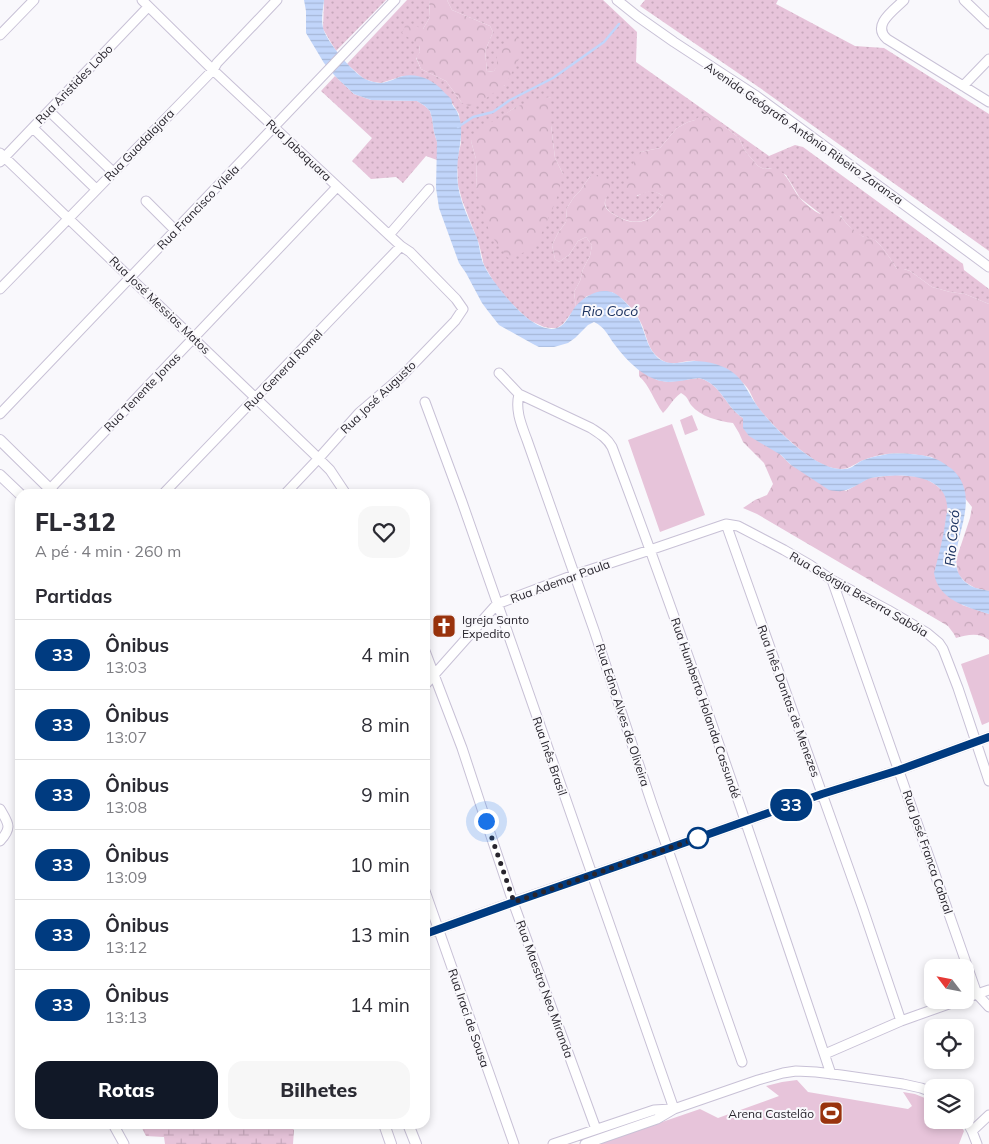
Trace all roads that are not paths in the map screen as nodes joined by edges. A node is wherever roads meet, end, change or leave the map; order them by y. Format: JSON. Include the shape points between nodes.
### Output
{"nodes":[{"id":1,"x":34,"y":0,"type":"edge"},
{"id":2,"x":277,"y":0,"type":"edge"},
{"id":3,"x":395,"y":0,"type":"edge"},
{"id":4,"x":618,"y":0,"type":"edge"},
{"id":5,"x":904,"y":0,"type":"edge"},
{"id":6,"x":964,"y":0,"type":"edge"},
{"id":7,"x":145,"y":3,"type":"edge"},
{"id":8,"x":989,"y":24,"type":"edge"},
{"id":9,"x":0,"y":35,"type":"edge"},
{"id":10,"x":989,"y":59,"type":"edge"},
{"id":11,"x":213,"y":70,"type":"junction"},
{"id":12,"x":963,"y":86,"type":"junction"},
{"id":13,"x":989,"y":102,"type":"edge"},
{"id":14,"x":49,"y":111,"type":"junction"},
{"id":15,"x":274,"y":127,"type":"junction"},
{"id":16,"x":33,"y":128,"type":"junction"},
{"id":17,"x":2,"y":157,"type":"edge"},
{"id":18,"x":112,"y":172,"type":"junction"},
{"id":19,"x":337,"y":187,"type":"junction"},
{"id":20,"x":428,"y":189,"type":"dead end"},
{"id":21,"x":96,"y":190,"type":"junction"},
{"id":22,"x":146,"y":201,"type":"dead end"},
{"id":23,"x":68,"y":218,"type":"junction"},
{"id":24,"x":176,"y":230,"type":"junction"},
{"id":25,"x":388,"y":235,"type":"junction"},
{"id":26,"x":401,"y":246,"type":"junction"},
{"id":27,"x":989,"y":267,"type":"edge"},
{"id":28,"x":131,"y":277,"type":"junction"},
{"id":29,"x":0,"y":289,"type":"edge"},
{"id":30,"x":456,"y":300,"type":"joint"},
{"id":31,"x":194,"y":338,"type":"junction"},
{"id":32,"x":499,"y":373,"type":"dead end"},
{"id":33,"x":519,"y":394,"type":"junction"},
{"id":34,"x":256,"y":398,"type":"junction"},
{"id":35,"x":425,"y":402,"type":"dead end"},
{"id":36,"x":0,"y":414,"type":"edge"},
{"id":37,"x":0,"y":440,"type":"edge"},
{"id":38,"x":319,"y":458,"type":"junction"},
{"id":39,"x":0,"y":475,"type":"edge"},
{"id":40,"x":15,"y":489,"type":"edge"},
{"id":41,"x":50,"y":489,"type":"edge"},
{"id":42,"x":54,"y":489,"type":"edge"},
{"id":43,"x":169,"y":489,"type":"edge"},
{"id":44,"x":290,"y":489,"type":"edge"},
{"id":45,"x":343,"y":489,"type":"edge"},
{"id":46,"x":726,"y":524,"type":"junction"},
{"id":47,"x":650,"y":550,"type":"junction"},
{"id":48,"x":574,"y":575,"type":"junction"},
{"id":49,"x":832,"y":580,"type":"junction"},
{"id":50,"x":497,"y":604,"type":"junction"},
{"id":51,"x":430,"y":664,"type":"edge"},
{"id":52,"x":434,"y":674,"type":"junction"},
{"id":53,"x":430,"y":679,"type":"edge"},
{"id":54,"x":989,"y":737,"type":"edge"},
{"id":55,"x":975,"y":742,"type":"junction"},
{"id":56,"x":899,"y":770,"type":"junction"},
{"id":57,"x":989,"y":781,"type":"edge"},
{"id":58,"x":822,"y":794,"type":"junction"},
{"id":59,"x":0,"y":809,"type":"edge"},
{"id":60,"x":745,"y":821,"type":"junction"},
{"id":61,"x":0,"y":841,"type":"edge"},
{"id":62,"x":668,"y":849,"type":"junction"},
{"id":63,"x":591,"y":875,"type":"junction"},
{"id":64,"x":514,"y":902,"type":"junction"},
{"id":65,"x":430,"y":906,"type":"edge"},
{"id":66,"x":438,"y":930,"type":"junction"},
{"id":67,"x":430,"y":932,"type":"edge"},
{"id":68,"x":989,"y":990,"type":"edge"},
{"id":69,"x":976,"y":994,"type":"junction"},
{"id":70,"x":989,"y":1007,"type":"edge"},
{"id":71,"x":935,"y":1009,"type":"edge"},
{"id":72,"x":901,"y":1021,"type":"junction"},
{"id":73,"x":825,"y":1054,"type":"junction"},
{"id":74,"x":742,"y":1062,"type":"dead end"},
{"id":75,"x":831,"y":1074,"type":"junction"},
{"id":76,"x":924,"y":1089,"type":"edge"},
{"id":77,"x":674,"y":1109,"type":"junction"},
{"id":78,"x":989,"y":1115,"type":"edge"},
{"id":79,"x":116,"y":1129,"type":"edge"},
{"id":80,"x":386,"y":1129,"type":"edge"},
{"id":81,"x":410,"y":1129,"type":"edge"},
{"id":82,"x":596,"y":1129,"type":"junction"},
{"id":83,"x":972,"y":1131,"type":"joint"},
{"id":84,"x":124,"y":1144,"type":"edge"},
{"id":85,"x":391,"y":1144,"type":"edge"},
{"id":86,"x":416,"y":1144,"type":"edge"},
{"id":87,"x":514,"y":1144,"type":"edge"},
{"id":88,"x":553,"y":1144,"type":"edge"},
{"id":89,"x":585,"y":1144,"type":"edge"},
{"id":90,"x":977,"y":1144,"type":"edge"}],
"edges":[{"from":1,"to":9,"type":"street"},
{"from":2,"to":11,"type":"street","name":"Rua Guadalajara"},
{"from":3,"to":15,"type":"street","name":"Rua Francisco Vilela"},
{"from":4,"to":27,"type":"street","name":"Avenida Geógrafo Antônio Ribeiro Zaranza","via":[[674,42],[755,95]]},
{"from":5,"to":12,"type":"street","via":[[883,22],[882,34]]},
{"from":6,"to":8,"type":"street"},
{"from":7,"to":11,"type":"street","name":"Rua Jabaquara"},
{"from":7,"to":14,"type":"street","name":"Rua Aristides Lobo"},
{"from":10,"to":12,"type":"street"},
{"from":11,"to":15,"type":"street","name":"Rua Jabaquara"},
{"from":11,"to":18,"type":"street","name":"Rua Guadalajara"},
{"from":12,"to":13,"type":"street"},
{"from":14,"to":16,"type":"street","name":"Rua Aristides Lobo"},
{"from":14,"to":18,"type":"street"},
{"from":15,"to":19,"type":"street","name":"Rua Jabaquara"},
{"from":15,"to":24,"type":"street","name":"Rua Francisco Vilela"},
{"from":16,"to":17,"type":"street","name":"Rua Aristides Lobo"},
{"from":16,"to":21,"type":"street"},
{"from":17,"to":23,"type":"street","name":"Rua José Messias Matos"},
{"from":18,"to":21,"type":"street","name":"Rua Guadalajara"},
{"from":19,"to":25,"type":"street","name":"Rua Jabaquara"},
{"from":19,"to":31,"type":"street","name":"Rua Tenente Jonas"},
{"from":20,"to":25,"type":"street"},
{"from":21,"to":23,"type":"street","name":"Rua Guadalajara"},
{"from":22,"to":24,"type":"street"},
{"from":23,"to":28,"type":"street","name":"Rua José Messias Matos"},
{"from":23,"to":29,"type":"street","name":"Rua Guadalajara"},
{"from":24,"to":28,"type":"street","name":"Rua Francisco Vilela"},
{"from":25,"to":26,"type":"street","name":"Rua Jabaquara"},
{"from":26,"to":30,"type":"street","name":"Rua Jabaquara"},
{"from":26,"to":34,"type":"street","name":"Rua General Romel"},
{"from":28,"to":31,"type":"street","name":"Rua José Messias Matos"},
{"from":28,"to":36,"type":"street","name":"Rua Francisco Vilela"},
{"from":30,"to":38,"type":"street","name":"Rua José Augusto","via":[[463,309],[454,321],[359,413]]},
{"from":31,"to":34,"type":"street","name":"Rua José Messias Matos"},
{"from":31,"to":42,"type":"street","name":"Rua Tenente Jonas"},
{"from":32,"to":33,"type":"street"},
{"from":33,"to":47,"type":"street","name":"Rua Humberto Holanda Cassundé","via":[[591,428],[608,441]]},
{"from":33,"to":48,"type":"street","name":"Rua Edno Alves de Oliveira","via":[[520,420]]},
{"from":34,"to":38,"type":"street","name":"Rua José Messias Matos"},
{"from":34,"to":43,"type":"street","name":"Rua General Romel"},
{"from":35,"to":50,"type":"street","name":"Rua Inês Brasil"},
{"from":37,"to":41,"type":"main road"},
{"from":38,"to":44,"type":"street","name":"Rua José Augusto"},
{"from":38,"to":45,"type":"street"},
{"from":39,"to":40,"type":"main road"},
{"from":46,"to":47,"type":"street","name":"Rua Ademar Paula"},
{"from":46,"to":49,"type":"street","name":"Rua Geórgia Bezerra Sabóia","via":[[752,533]]},
{"from":46,"to":58,"type":"street","name":"Rua Inês Dantas de Menezes"},
{"from":47,"to":48,"type":"street","name":"Rua Ademar Paula"},
{"from":47,"to":60,"type":"street","name":"Rua Humberto Holanda Cassundé"},
{"from":48,"to":50,"type":"street","name":"Rua Ademar Paula"},
{"from":48,"to":62,"type":"street","name":"Rua Edno Alves de Oliveira"},
{"from":49,"to":55,"type":"street","name":"Rua Geórgia Bezerra Sabóia","via":[[895,614],[939,643]]},
{"from":49,"to":56,"type":"street","name":"Rua José Franca Cabral"},
{"from":50,"to":52,"type":"street","name":"Rua Ademar Paula"},
{"from":50,"to":63,"type":"street","name":"Rua Inês Brasil"},
{"from":51,"to":52,"type":"street","name":"Rua Maestro Neo Miranda"},
{"from":52,"to":53,"type":"street","name":"Rua Ademar Paula"},
{"from":52,"to":64,"type":"street","name":"Rua Maestro Neo Miranda"},
{"from":54,"to":55,"type":"street"},
{"from":55,"to":56,"type":"street"},
{"from":55,"to":57,"type":"street","name":"Rua Geórgia Bezerra Sabóia"},
{"from":56,"to":58,"type":"street"},
{"from":56,"to":69,"type":"street","name":"Rua José Franca Cabral"},
{"from":58,"to":60,"type":"street"},
{"from":58,"to":72,"type":"street","name":"Rua Inês Dantas de Menezes"},
{"from":59,"to":61,"type":"street","via":[[9,826]]},
{"from":60,"to":62,"type":"street"},
{"from":60,"to":73,"type":"street","name":"Rua Humberto Holanda Cassundé"},
{"from":62,"to":63,"type":"street"},
{"from":62,"to":74,"type":"street","name":"Rua Edno Alves de Oliveira"},
{"from":63,"to":64,"type":"street"},
{"from":63,"to":77,"type":"street","name":"Rua Inês Brasil"},
{"from":64,"to":66,"type":"street"},
{"from":64,"to":82,"type":"street","name":"Rua Maestro Neo Miranda"},
{"from":65,"to":66,"type":"street","name":"Rua Iraci de Sousa"},
{"from":66,"to":67,"type":"street"},
{"from":66,"to":87,"type":"street","name":"Rua Iraci de Sousa"},
{"from":68,"to":69,"type":"street"},
{"from":69,"to":70,"type":"street","name":"Rua José Franca Cabral"},
{"from":71,"to":72,"type":"street"},
{"from":72,"to":73,"type":"street"},
{"from":73,"to":75,"type":"street","name":"Rua Humberto Holanda Cassundé"},
{"from":75,"to":76,"type":"street"},
{"from":75,"to":77,"type":"street","via":[[783,1073]]},
{"from":77,"to":82,"type":"street","via":[[654,1110]]},
{"from":77,"to":89,"type":"street","via":[[657,1119]]},
{"from":78,"to":83,"type":"street"},
{"from":79,"to":84,"type":"street"},
{"from":80,"to":85,"type":"main road"},
{"from":81,"to":86,"type":"main road"},
{"from":82,"to":88,"type":"street"},
{"from":83,"to":90,"type":"street"}]}
